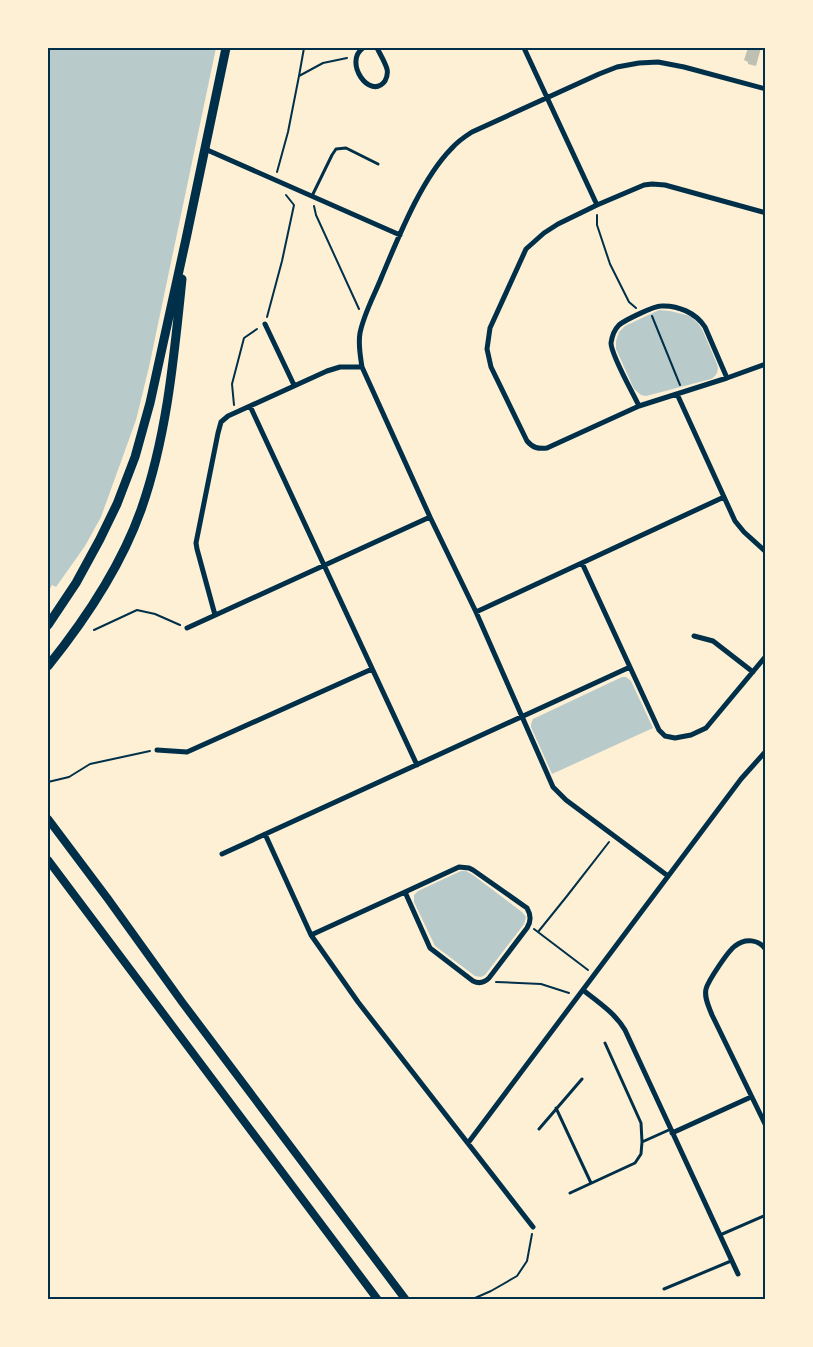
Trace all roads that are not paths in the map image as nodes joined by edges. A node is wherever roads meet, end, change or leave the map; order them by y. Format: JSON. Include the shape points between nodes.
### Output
{"nodes":[{"id":1,"x":226,"y":48,"type":"edge"},
{"id":2,"x":363,"y":48,"type":"edge"},
{"id":3,"x":377,"y":48,"type":"edge"},
{"id":4,"x":524,"y":48,"type":"edge"},
{"id":5,"x":766,"y":89,"type":"edge"},
{"id":6,"x":546,"y":97,"type":"junction"},
{"id":7,"x":205,"y":149,"type":"junction"},
{"id":8,"x":378,"y":164,"type":"dead end"},
{"id":9,"x":312,"y":196,"type":"junction"},
{"id":10,"x":597,"y":205,"type":"junction"},
{"id":11,"x":766,"y":213,"type":"edge"},
{"id":12,"x":400,"y":235,"type":"junction"},
{"id":13,"x":186,"y":239,"type":"junction"},
{"id":14,"x":266,"y":324,"type":"road end"},
{"id":15,"x":766,"y":364,"type":"edge"},
{"id":16,"x":362,"y":367,"type":"junction"},
{"id":17,"x":727,"y":378,"type":"junction"},
{"id":18,"x":294,"y":386,"type":"junction"},
{"id":19,"x":677,"y":394,"type":"junction"},
{"id":20,"x":250,"y":406,"type":"junction"},
{"id":21,"x":640,"y":406,"type":"junction"},
{"id":22,"x":724,"y":497,"type":"junction"},
{"id":23,"x":430,"y":517,"type":"junction"},
{"id":24,"x":766,"y":552,"type":"edge"},
{"id":25,"x":582,"y":563,"type":"junction"},
{"id":26,"x":324,"y":566,"type":"junction"},
{"id":27,"x":476,"y":612,"type":"junction"},
{"id":28,"x":215,"y":615,"type":"junction"},
{"id":29,"x":48,"y":625,"type":"edge"},
{"id":30,"x":187,"y":628,"type":"road end"},
{"id":31,"x":694,"y":636,"type":"dead end"},
{"id":32,"x":766,"y":656,"type":"edge"},
{"id":33,"x":48,"y":666,"type":"edge"},
{"id":34,"x":630,"y":667,"type":"junction"},
{"id":35,"x":372,"y":669,"type":"junction"},
{"id":36,"x":752,"y":672,"type":"junction"},
{"id":37,"x":521,"y":717,"type":"junction"},
{"id":38,"x":157,"y":750,"type":"road end"},
{"id":39,"x":766,"y":751,"type":"edge"},
{"id":40,"x":416,"y":765,"type":"junction"},
{"id":41,"x":48,"y":819,"type":"edge"},
{"id":42,"x":265,"y":834,"type":"junction"},
{"id":43,"x":222,"y":854,"type":"dead end"},
{"id":44,"x":48,"y":860,"type":"edge"},
{"id":45,"x":668,"y":876,"type":"junction"},
{"id":46,"x":405,"y":892,"type":"junction"},
{"id":47,"x":311,"y":934,"type":"junction"},
{"id":48,"x":766,"y":950,"type":"edge"},
{"id":49,"x":583,"y":990,"type":"junction"},
{"id":50,"x":605,"y":1043,"type":"dead end"},
{"id":51,"x":582,"y":1079,"type":"dead end"},
{"id":52,"x":751,"y":1097,"type":"junction"},
{"id":53,"x":556,"y":1108,"type":"junction"},
{"id":54,"x":766,"y":1126,"type":"edge"},
{"id":55,"x":539,"y":1129,"type":"dead end"},
{"id":56,"x":672,"y":1131,"type":"junction"},
{"id":57,"x":642,"y":1142,"type":"junction"},
{"id":58,"x":468,"y":1143,"type":"junction"},
{"id":59,"x":591,"y":1183,"type":"junction"},
{"id":60,"x":570,"y":1193,"type":"dead end"},
{"id":61,"x":766,"y":1215,"type":"edge"},
{"id":62,"x":533,"y":1227,"type":"road end"},
{"id":63,"x":719,"y":1235,"type":"junction"},
{"id":64,"x":731,"y":1261,"type":"junction"},
{"id":65,"x":738,"y":1274,"type":"dead end"},
{"id":66,"x":664,"y":1289,"type":"dead end"},
{"id":67,"x":378,"y":1300,"type":"edge"},
{"id":68,"x":406,"y":1300,"type":"edge"}],
"edges":[{"from":1,"to":7,"type":"main road"},
{"from":2,"to":3,"type":"street","via":[[355,62],[362,80],[377,86],[387,74]]},
{"from":4,"to":6,"type":"street"},
{"from":5,"to":6,"type":"street","via":[[658,62],[617,67]]},
{"from":6,"to":10,"type":"street"},
{"from":6,"to":12,"type":"street","via":[[472,132],[458,142],[430,176]]},
{"from":7,"to":9,"type":"street"},
{"from":7,"to":13,"type":"main road"},
{"from":8,"to":9,"type":"lane","via":[[346,148],[336,149]]},
{"from":9,"to":12,"type":"street"},
{"from":10,"to":11,"type":"street","via":[[637,188],[658,184]]},
{"from":10,"to":21,"type":"street","via":[[544,232],[526,249],[490,328],[488,358],[532,447],[547,448]]},
{"from":12,"to":16,"type":"street","via":[[364,319],[359,346]]},
{"from":13,"to":29,"type":"main road","via":[[135,457],[100,539]]},
{"from":13,"to":33,"type":"main road","via":[[167,404],[156,461],[140,511],[101,592]]},
{"from":14,"to":18,"type":"street"},
{"from":15,"to":17,"type":"street"},
{"from":16,"to":18,"type":"street","via":[[340,367]]},
{"from":16,"to":23,"type":"street"},
{"from":17,"to":19,"type":"street"},
{"from":17,"to":21,"type":"street","via":[[705,327],[696,316],[684,310],[658,306],[621,323],[612,341],[612,352]]},
{"from":18,"to":20,"type":"street"},
{"from":19,"to":21,"type":"street"},
{"from":19,"to":22,"type":"street"},
{"from":20,"to":26,"type":"street"},
{"from":20,"to":28,"type":"street","via":[[224,419],[219,427],[197,536],[197,549]]},
{"from":22,"to":24,"type":"street","via":[[735,521]]},
{"from":22,"to":25,"type":"street"},
{"from":23,"to":26,"type":"street"},
{"from":23,"to":27,"type":"street"},
{"from":25,"to":27,"type":"street"},
{"from":25,"to":34,"type":"street"},
{"from":26,"to":28,"type":"street"},
{"from":26,"to":35,"type":"street"},
{"from":27,"to":37,"type":"street"},
{"from":28,"to":30,"type":"street"},
{"from":31,"to":36,"type":"street","via":[[714,641]]},
{"from":32,"to":36,"type":"street"},
{"from":34,"to":36,"type":"street","via":[[659,730],[671,738],[692,735],[706,728]]},
{"from":34,"to":37,"type":"street"},
{"from":35,"to":38,"type":"street","via":[[187,752]]},
{"from":35,"to":40,"type":"street"},
{"from":37,"to":40,"type":"street"},
{"from":37,"to":45,"type":"street","via":[[553,787]]},
{"from":39,"to":45,"type":"street"},
{"from":40,"to":42,"type":"street"},
{"from":41,"to":68,"type":"main road"},
{"from":42,"to":43,"type":"street"},
{"from":42,"to":47,"type":"street"},
{"from":44,"to":67,"type":"main road"},
{"from":45,"to":49,"type":"street"},
{"from":46,"to":46,"type":"street","via":[[464,867],[474,870],[527,908],[530,918],[528,926],[482,983],[473,981],[430,948]]},
{"from":46,"to":47,"type":"street"},
{"from":47,"to":58,"type":"street","via":[[358,1002]]},
{"from":48,"to":52,"type":"street","via":[[759,942],[751,940],[734,946],[706,989],[709,1007]]},
{"from":49,"to":56,"type":"street","via":[[620,1021]]},
{"from":49,"to":58,"type":"street"},
{"from":50,"to":57,"type":"lane","via":[[642,1124]]},
{"from":51,"to":53,"type":"lane"},
{"from":52,"to":54,"type":"street"},
{"from":52,"to":56,"type":"street"},
{"from":53,"to":55,"type":"lane"},
{"from":53,"to":59,"type":"lane"},
{"from":56,"to":57,"type":"lane"},
{"from":56,"to":63,"type":"street"},
{"from":57,"to":59,"type":"lane","via":[[641,1154],[635,1163]]},
{"from":58,"to":62,"type":"street"},
{"from":59,"to":60,"type":"lane"},
{"from":61,"to":63,"type":"lane"},
{"from":63,"to":64,"type":"street"},
{"from":64,"to":65,"type":"street"},
{"from":64,"to":66,"type":"lane"}]}
